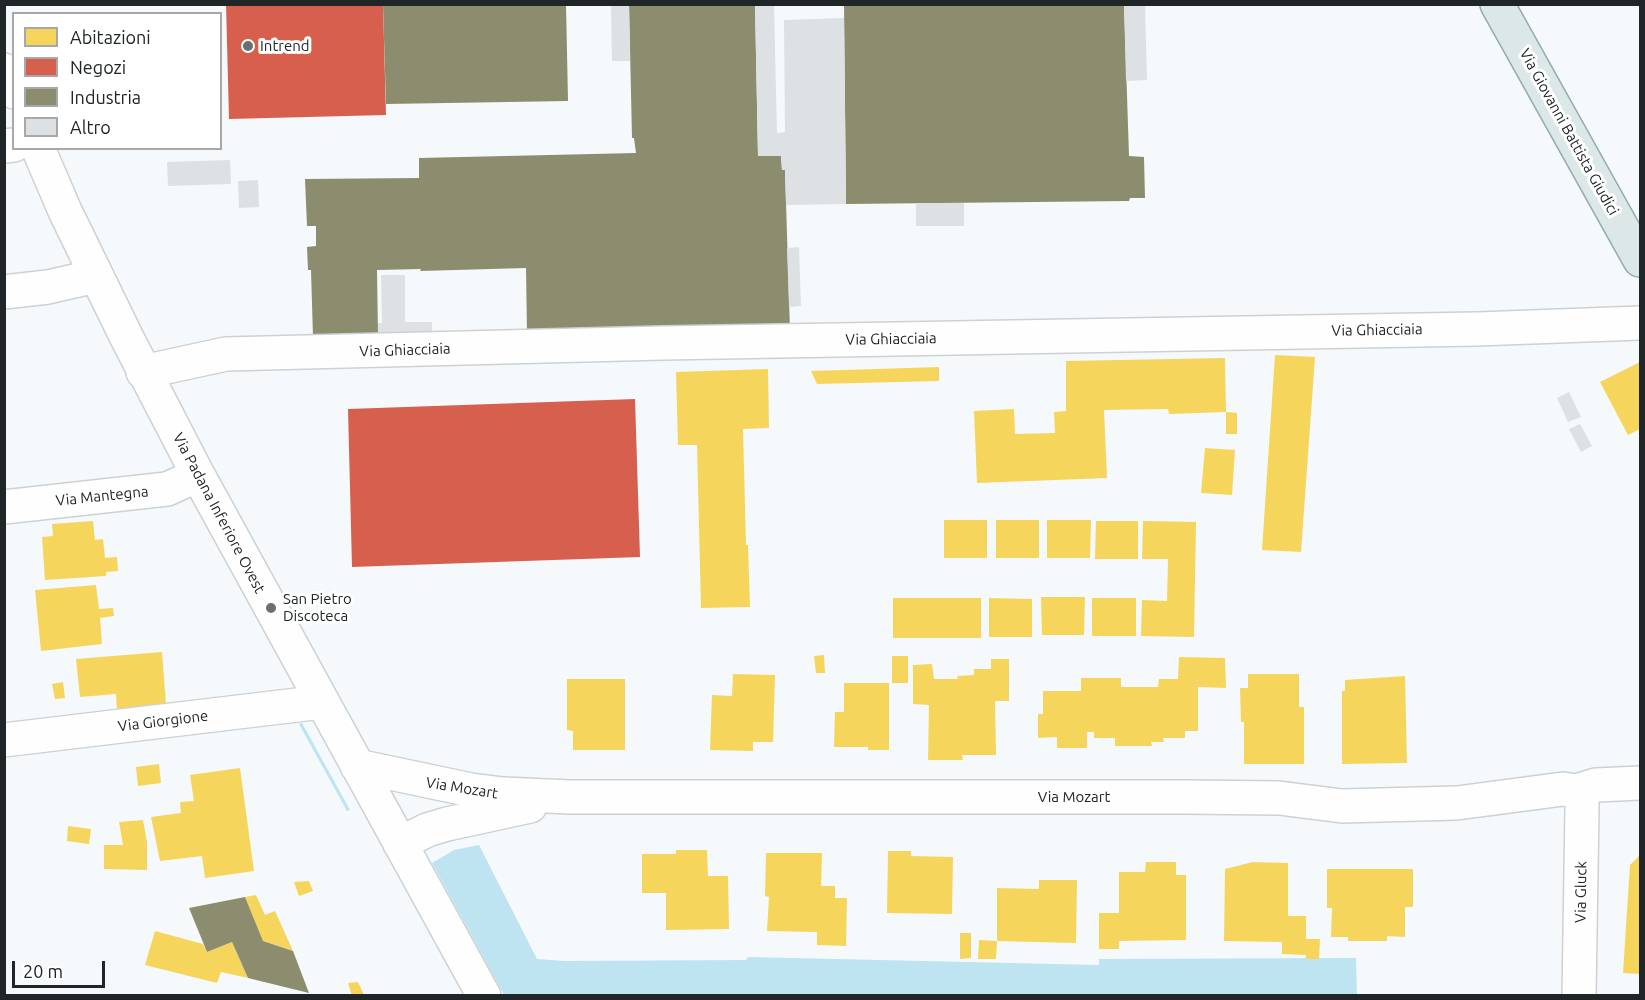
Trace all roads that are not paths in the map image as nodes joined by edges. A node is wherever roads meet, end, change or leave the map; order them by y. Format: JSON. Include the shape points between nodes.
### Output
{"nodes":[{"id":1,"x":1497,"y":4,"type":"edge"},
{"id":2,"x":39,"y":150,"type":"edge"},
{"id":3,"x":1641,"y":260,"type":"edge"},
{"id":4,"x":96,"y":276,"type":"junction"},
{"id":5,"x":4,"y":292,"type":"edge"},
{"id":6,"x":1641,"y":323,"type":"edge"},
{"id":7,"x":143,"y":372,"type":"junction"},
{"id":8,"x":198,"y":476,"type":"junction"},
{"id":9,"x":4,"y":507,"type":"edge"},
{"id":10,"x":322,"y":702,"type":"junction"},
{"id":11,"x":4,"y":740,"type":"edge"},
{"id":12,"x":357,"y":766,"type":"junction"},
{"id":13,"x":1641,"y":783,"type":"edge"},
{"id":14,"x":1576,"y":791,"type":"junction"},
{"id":15,"x":570,"y":797,"type":"junction"},
{"id":16,"x":400,"y":844,"type":"junction"},
{"id":17,"x":484,"y":996,"type":"edge"},
{"id":18,"x":1579,"y":996,"type":"edge"}],
"edges":[{"from":1,"to":3,"type":"main road","name":"Via Giovanni Battista Giudici"},
{"from":2,"to":4,"type":"street","name":"Via Padana Inferiore Ovest"},
{"from":4,"to":5,"type":"street"},
{"from":4,"to":7,"type":"street","name":"Via Padana Inferiore Ovest"},
{"from":6,"to":7,"type":"street","name":"Via Ghiacciaia","via":[[226,354]]},
{"from":7,"to":8,"type":"street","name":"Via Padana Inferiore Ovest"},
{"from":8,"to":9,"type":"street","name":"Via Mantegna","via":[[166,489]]},
{"from":8,"to":10,"type":"street","name":"Via Padana Inferiore Ovest"},
{"from":10,"to":11,"type":"street","name":"Via Giorgione"},
{"from":10,"to":12,"type":"street","name":"Via Padana Inferiore Ovest"},
{"from":12,"to":15,"type":"street","name":"Via Mozart","via":[[471,790]]},
{"from":12,"to":16,"type":"street","name":"Via Padana Inferiore Ovest"},
{"from":13,"to":14,"type":"street","name":"Via Mozart","via":[[1596,785]]},
{"from":14,"to":15,"type":"street","name":"Via Mozart","via":[[1563,789],[1457,803],[1342,806],[1279,798]]},
{"from":14,"to":18,"type":"street","name":"Via Gluck","via":[[1582,800]]},
{"from":15,"to":16,"type":"street","name":"Via Mozart","via":[[447,824]]},
{"from":16,"to":17,"type":"street","name":"Via Padana Inferiore Ovest"}]}
